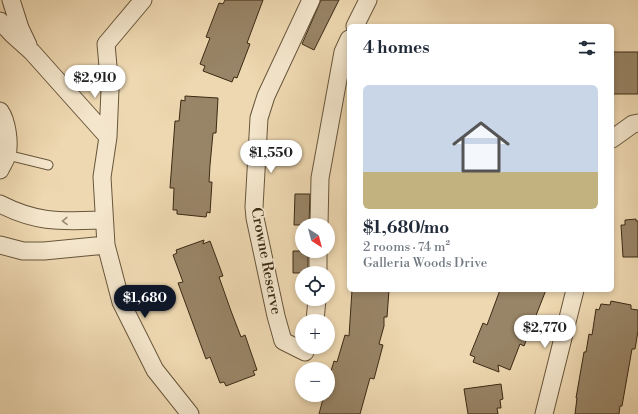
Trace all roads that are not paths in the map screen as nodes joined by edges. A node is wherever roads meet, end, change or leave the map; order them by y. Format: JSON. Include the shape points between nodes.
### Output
{"nodes":[{"id":1,"x":11,"y":0,"type":"edge"},
{"id":2,"x":142,"y":0,"type":"edge"},
{"id":3,"x":310,"y":0,"type":"edge"},
{"id":4,"x":368,"y":0,"type":"edge"},
{"id":5,"x":0,"y":21,"type":"edge"},
{"id":6,"x":356,"y":24,"type":"edge"},
{"id":7,"x":347,"y":44,"type":"edge"},
{"id":8,"x":32,"y":52,"type":"junction"},
{"id":9,"x":0,"y":111,"type":"edge"},
{"id":10,"x":638,"y":123,"type":"edge"},
{"id":11,"x":108,"y":137,"type":"junction"},
{"id":12,"x":614,"y":138,"type":"edge"},
{"id":13,"x":2,"y":159,"type":"edge"},
{"id":14,"x":48,"y":165,"type":"dead end"},
{"id":15,"x":0,"y":204,"type":"edge"},
{"id":16,"x":319,"y":218,"type":"edge"},
{"id":17,"x":104,"y":220,"type":"junction"},
{"id":18,"x":0,"y":245,"type":"edge"},
{"id":19,"x":106,"y":245,"type":"junction"},
{"id":20,"x":574,"y":292,"type":"edge"},
{"id":21,"x":295,"y":346,"type":"edge"},
{"id":22,"x":190,"y":414,"type":"edge"},
{"id":23,"x":544,"y":414,"type":"edge"}],
"edges":[{"from":1,"to":8,"type":"street","via":[[20,28]]},
{"from":2,"to":11,"type":"street","via":[[106,44],[110,89]]},
{"from":3,"to":21,"type":"street","name":"Crowne Reserve","via":[[266,96],[259,118],[254,207],[276,316],[284,341]]},
{"from":4,"to":6,"type":"street"},
{"from":5,"to":8,"type":"street"},
{"from":7,"to":16,"type":"street","via":[[343,52],[320,178]]},
{"from":8,"to":11,"type":"street"},
{"from":9,"to":13,"type":"street","via":[[7,132]]},
{"from":10,"to":12,"type":"street"},
{"from":11,"to":17,"type":"street","via":[[102,177]]},
{"from":13,"to":14,"type":"lane"},
{"from":17,"to":15,"type":"street","one_way":true,"via":[[36,219]]},
{"from":17,"to":19,"type":"street"},
{"from":18,"to":19,"type":"street","via":[[23,251]]},
{"from":19,"to":22,"type":"street","via":[[124,309],[155,370]]},
{"from":20,"to":23,"type":"street"}]}
